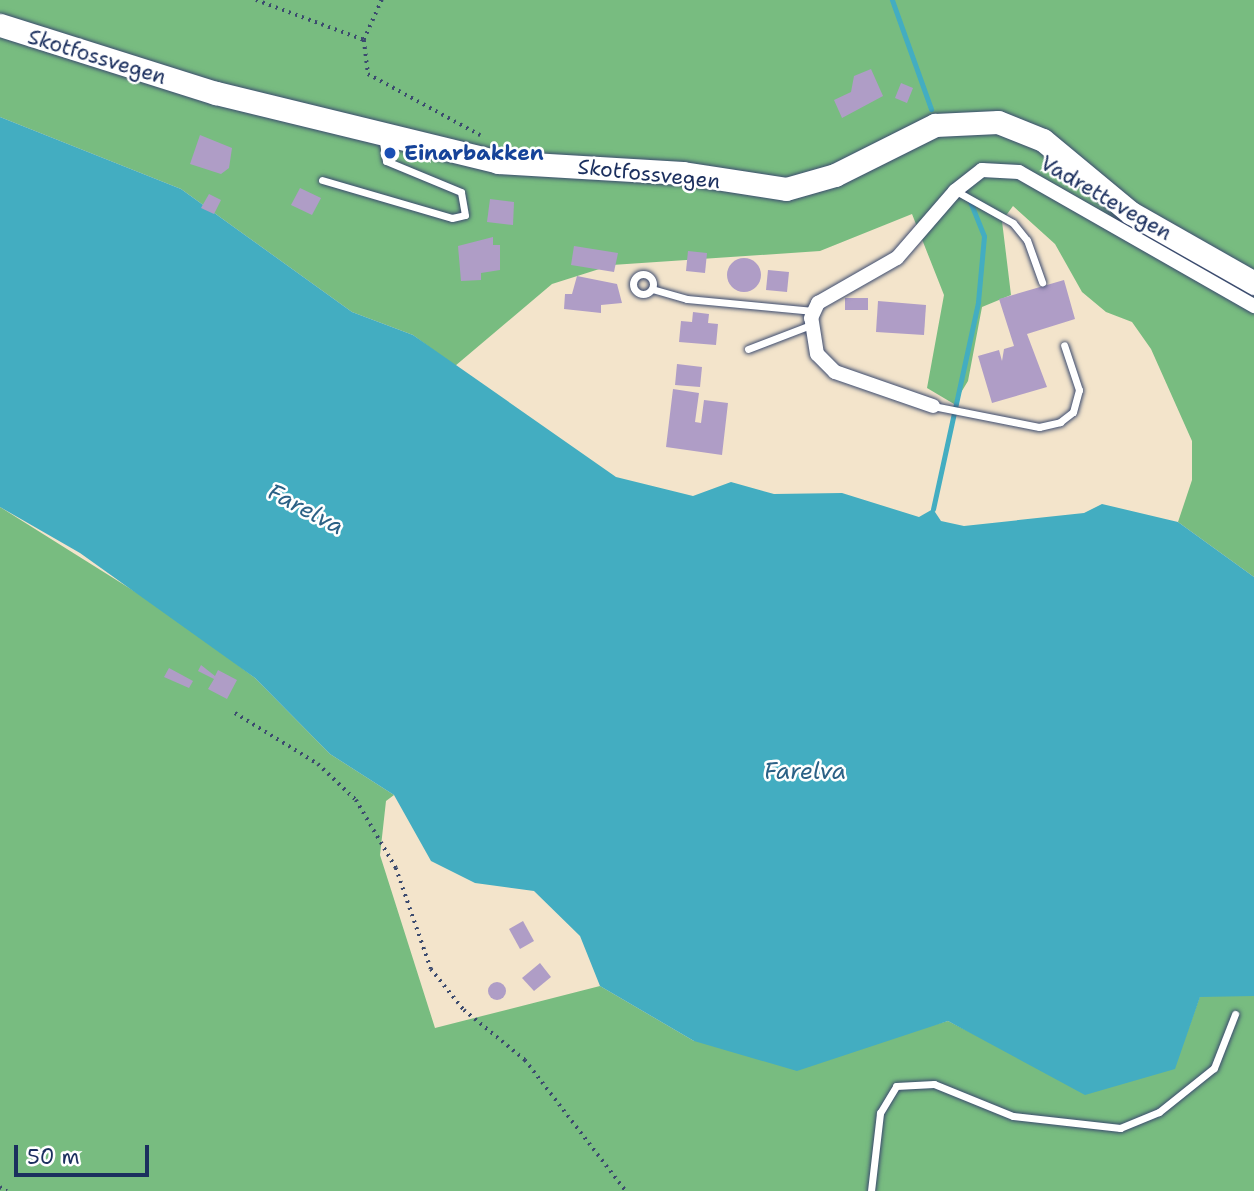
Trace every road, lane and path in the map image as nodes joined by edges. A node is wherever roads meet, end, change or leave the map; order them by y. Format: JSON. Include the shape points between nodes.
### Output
{"nodes":[{"id":1,"x":256,"y":0,"type":"edge"},
{"id":2,"x":382,"y":0,"type":"edge"},
{"id":3,"x":0,"y":25,"type":"edge"},
{"id":4,"x":364,"y":40,"type":"junction"},
{"id":5,"x":382,"y":137,"type":"junction"},
{"id":6,"x":486,"y":137,"type":"dead end"},
{"id":7,"x":322,"y":180,"type":"dead end"},
{"id":8,"x":955,"y":191,"type":"junction"},
{"id":9,"x":1042,"y":282,"type":"dead end"},
{"id":10,"x":1254,"y":283,"type":"edge"},
{"id":11,"x":652,"y":289,"type":"dead end"},
{"id":12,"x":1254,"y":306,"type":"edge"},
{"id":13,"x":812,"y":318,"type":"junction"},
{"id":14,"x":1064,"y":345,"type":"dead end"},
{"id":15,"x":748,"y":349,"type":"dead end"},
{"id":16,"x":933,"y":406,"type":"joint"},
{"id":17,"x":235,"y":713,"type":"dead end"},
{"id":18,"x":1236,"y":1014,"type":"dead end"},
{"id":19,"x":0,"y":1187,"type":"edge"},
{"id":20,"x":7,"y":1191,"type":"edge"},
{"id":21,"x":626,"y":1191,"type":"edge"},
{"id":22,"x":871,"y":1191,"type":"edge"}],
"edges":[{"from":1,"to":4,"type":"path"},
{"from":2,"to":4,"type":"path"},
{"from":3,"to":5,"type":"main road","name":"Skotfossvegen","via":[[157,76]]},
{"from":4,"to":6,"type":"path","via":[[363,64],[381,85]]},
{"from":5,"to":7,"type":"lane","via":[[386,161],[461,192],[465,215],[453,218]]},
{"from":5,"to":10,"type":"main road","name":"Skotfossvegen","via":[[498,162],[683,173],[786,189],[835,175],[935,125],[998,122],[1043,140],[1131,213]]},
{"from":8,"to":9,"type":"lane","via":[[1013,223],[1027,240]]},
{"from":8,"to":12,"type":"street","name":"Vadrettevegen","via":[[982,170],[1019,172]]},
{"from":8,"to":13,"type":"street","name":"Vadrettevegen","via":[[897,258]]},
{"from":11,"to":13,"type":"lane"},
{"from":13,"to":15,"type":"lane","name":"Vadrettevegen"},
{"from":13,"to":16,"type":"street","via":[[817,354],[835,372]]},
{"from":14,"to":16,"type":"lane","via":[[1079,390],[1073,412],[1060,422],[1039,427]]},
{"from":17,"to":21,"type":"path","via":[[318,764],[356,800],[396,868],[431,969],[464,1010],[525,1060]]},
{"from":18,"to":22,"type":"lane","via":[[1214,1068],[1159,1112],[1120,1128],[1013,1116],[934,1084],[896,1086],[875,1133]]},
{"from":19,"to":20,"type":"path"}]}
